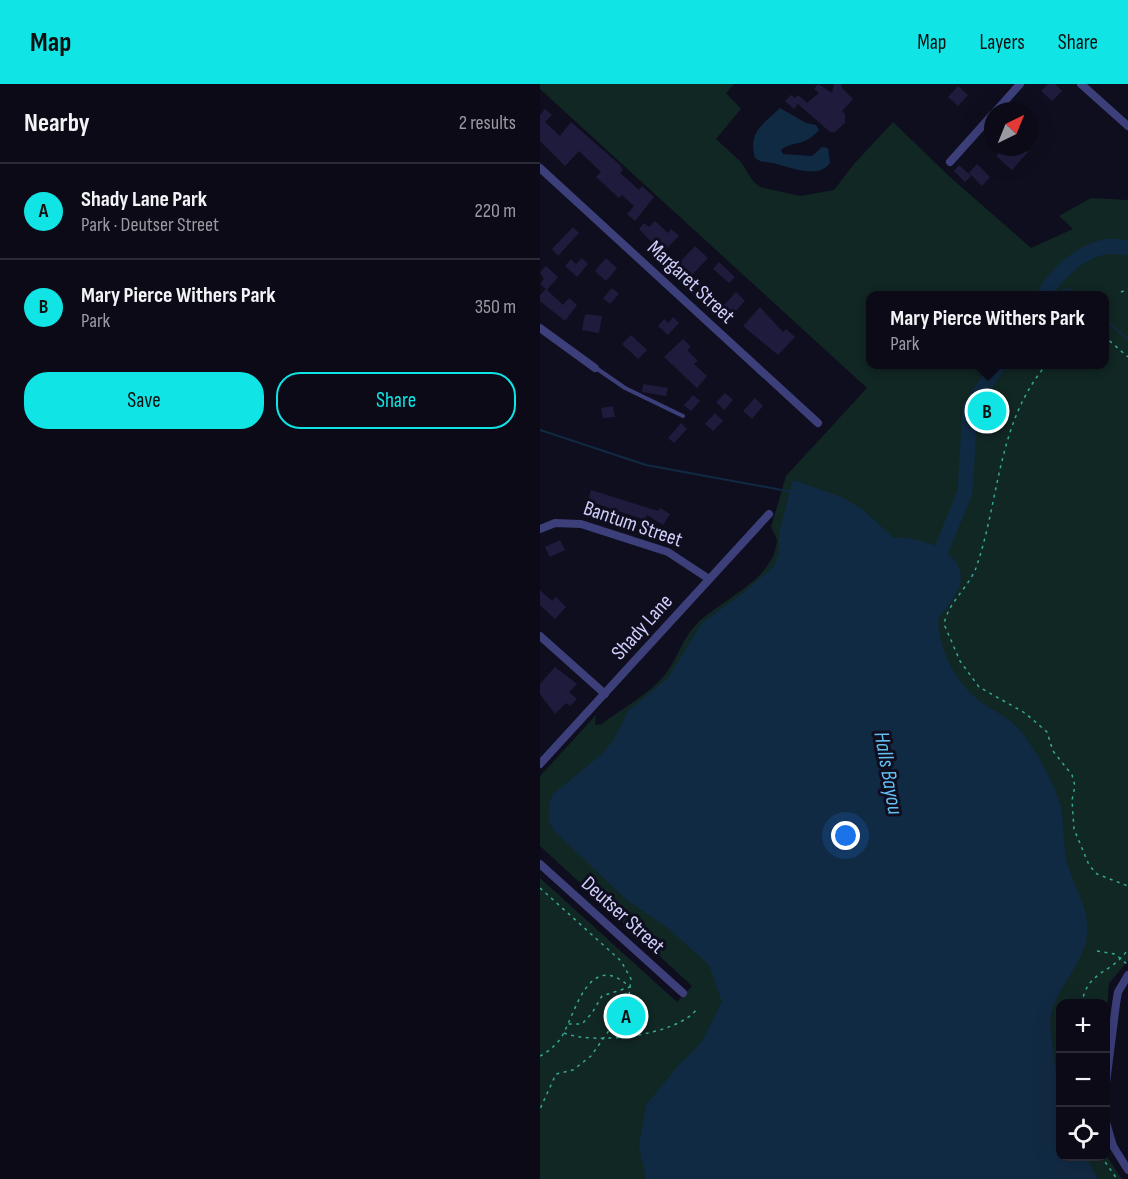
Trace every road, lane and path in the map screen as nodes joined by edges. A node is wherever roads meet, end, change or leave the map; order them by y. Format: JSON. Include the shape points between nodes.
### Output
{"nodes":[{"id":1,"x":1020,"y":84,"type":"edge"},
{"id":2,"x":1081,"y":84,"type":"edge"},
{"id":3,"x":1004,"y":102,"type":"edge"},
{"id":4,"x":984,"y":124,"type":"edge"},
{"id":5,"x":1128,"y":126,"type":"edge"},
{"id":6,"x":950,"y":162,"type":"dead end"},
{"id":7,"x":540,"y":168,"type":"edge"},
{"id":8,"x":1128,"y":289,"type":"edge"},
{"id":9,"x":1121,"y":292,"type":"dead end"},
{"id":10,"x":540,"y":328,"type":"edge"},
{"id":11,"x":1109,"y":340,"type":"edge"},
{"id":12,"x":1128,"y":357,"type":"edge"},
{"id":13,"x":596,"y":368,"type":"joint"},
{"id":14,"x":1043,"y":369,"type":"edge"},
{"id":15,"x":683,"y":416,"type":"dead end"},
{"id":16,"x":818,"y":423,"type":"dead end"},
{"id":17,"x":770,"y":514,"type":"dead end"},
{"id":18,"x":540,"y":529,"type":"edge"},
{"id":19,"x":710,"y":579,"type":"junction"},
{"id":20,"x":540,"y":636,"type":"edge"},
{"id":21,"x":605,"y":694,"type":"junction"},
{"id":22,"x":540,"y":764,"type":"edge"},
{"id":23,"x":540,"y":864,"type":"edge"},
{"id":24,"x":1128,"y":886,"type":"edge"},
{"id":25,"x":540,"y":888,"type":"edge"},
{"id":26,"x":1128,"y":949,"type":"edge"},
{"id":27,"x":1097,"y":951,"type":"dead end"},
{"id":28,"x":1121,"y":959,"type":"junction"},
{"id":29,"x":1128,"y":965,"type":"edge"},
{"id":30,"x":1126,"y":981,"type":"edge"},
{"id":31,"x":630,"y":987,"type":"junction"},
{"id":32,"x":683,"y":993,"type":"dead end"},
{"id":33,"x":1083,"y":999,"type":"edge"},
{"id":34,"x":697,"y":1009,"type":"dead end"},
{"id":35,"x":567,"y":1024,"type":"junction"},
{"id":36,"x":563,"y":1033,"type":"junction"},
{"id":37,"x":604,"y":1037,"type":"junction"},
{"id":38,"x":1110,"y":1053,"type":"edge"},
{"id":39,"x":540,"y":1056,"type":"edge"},
{"id":40,"x":540,"y":1109,"type":"edge"},
{"id":41,"x":1110,"y":1136,"type":"edge"},
{"id":42,"x":1104,"y":1161,"type":"edge"},
{"id":43,"x":1128,"y":1170,"type":"edge"},
{"id":44,"x":1117,"y":1179,"type":"edge"}],
"edges":[{"from":1,"to":3,"type":"street"},
{"from":2,"to":5,"type":"street"},
{"from":4,"to":6,"type":"street"},
{"from":7,"to":16,"type":"street","name":"Margaret Street"},
{"from":8,"to":9,"type":"path"},
{"from":10,"to":13,"type":"street"},
{"from":11,"to":12,"type":"path"},
{"from":13,"to":15,"type":"lane","via":[[625,388]]},
{"from":14,"to":24,"type":"path","via":[[1026,391],[1013,419],[975,571],[944,624],[960,661],[979,687],[1024,713],[1047,732],[1053,752],[1072,775],[1074,829],[1089,865],[1097,874]]},
{"from":17,"to":19,"type":"street","name":"Shady Lane"},
{"from":18,"to":19,"type":"street","name":"Bantum Street","via":[[555,523],[581,524],[668,552]]},
{"from":19,"to":21,"type":"street","name":"Shady Lane"},
{"from":20,"to":21,"type":"street"},
{"from":21,"to":22,"type":"street","name":"Shady Lane"},
{"from":23,"to":32,"type":"street","name":"Deutser Street"},
{"from":25,"to":31,"type":"path","via":[[621,961],[631,979]]},
{"from":26,"to":28,"type":"path"},
{"from":27,"to":28,"type":"path"},
{"from":28,"to":29,"type":"path"},
{"from":28,"to":33,"type":"path","via":[[1088,982]]},
{"from":30,"to":38,"type":"street","via":[[1116,1004]]},
{"from":31,"to":35,"type":"path","via":[[602,996],[582,1024]]},
{"from":31,"to":35,"type":"path","via":[[615,977],[594,980],[580,995]]},
{"from":31,"to":37,"type":"path","via":[[622,1012]]},
{"from":34,"to":37,"type":"path","via":[[691,1017],[666,1030]]},
{"from":35,"to":36,"type":"path"},
{"from":36,"to":37,"type":"path"},
{"from":36,"to":39,"type":"path","via":[[550,1051]]},
{"from":37,"to":40,"type":"path","via":[[591,1056],[573,1070],[556,1074]]},
{"from":41,"to":43,"type":"street"},
{"from":42,"to":44,"type":"path"}]}
